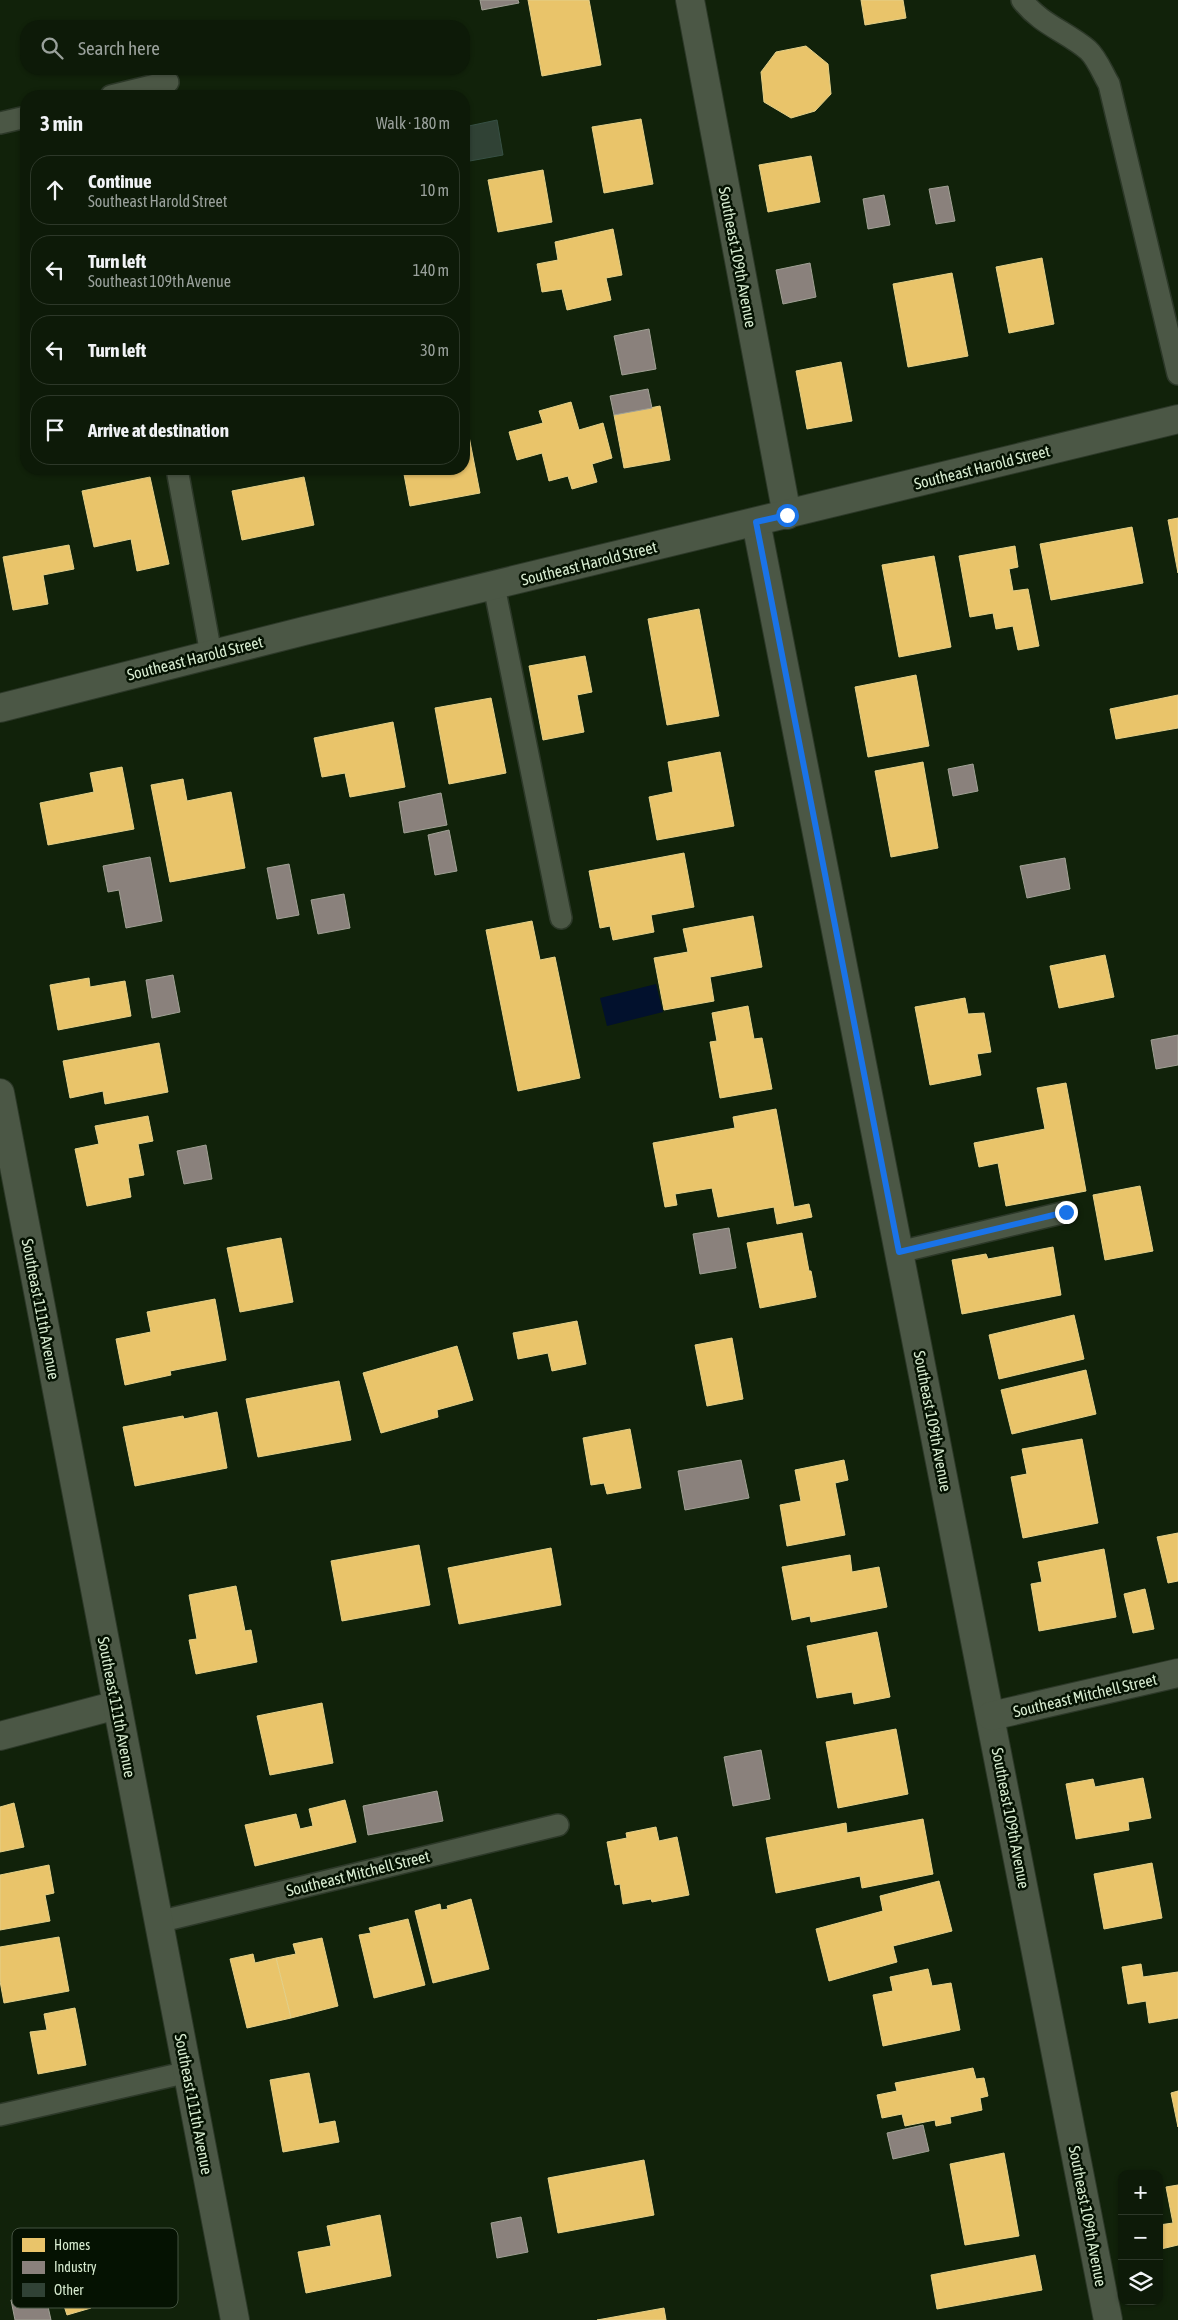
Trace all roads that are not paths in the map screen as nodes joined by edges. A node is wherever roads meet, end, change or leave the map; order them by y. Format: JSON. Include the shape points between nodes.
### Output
{"nodes":[{"id":1,"x":690,"y":0,"type":"edge"},
{"id":2,"x":1022,"y":0,"type":"edge"},
{"id":3,"x":168,"y":82,"type":"dead end"},
{"id":4,"x":135,"y":90,"type":"edge"},
{"id":5,"x":20,"y":118,"type":"edge"},
{"id":6,"x":0,"y":123,"type":"edge"},
{"id":7,"x":1178,"y":374,"type":"edge"},
{"id":8,"x":1178,"y":419,"type":"edge"},
{"id":9,"x":178,"y":475,"type":"edge"},
{"id":10,"x":787,"y":515,"type":"junction"},
{"id":11,"x":756,"y":522,"type":"junction"},
{"id":12,"x":494,"y":586,"type":"junction"},
{"id":13,"x":211,"y":654,"type":"junction"},
{"id":14,"x":0,"y":708,"type":"edge"},
{"id":15,"x":561,"y":918,"type":"dead end"},
{"id":16,"x":0,"y":1093,"type":"edge"},
{"id":17,"x":1066,"y":1212,"type":"dead end"},
{"id":18,"x":899,"y":1252,"type":"junction"},
{"id":19,"x":1178,"y":1673,"type":"edge"},
{"id":20,"x":117,"y":1705,"type":"junction"},
{"id":21,"x":991,"y":1716,"type":"junction"},
{"id":22,"x":0,"y":1736,"type":"edge"},
{"id":23,"x":558,"y":1825,"type":"dead end"},
{"id":24,"x":158,"y":1922,"type":"junction"},
{"id":25,"x":188,"y":2072,"type":"junction"},
{"id":26,"x":0,"y":2115,"type":"edge"},
{"id":27,"x":235,"y":2320,"type":"edge"},
{"id":28,"x":1108,"y":2320,"type":"edge"}],
"edges":[{"from":1,"to":10,"type":"street","name":"Southeast 109th Avenue"},
{"from":2,"to":7,"type":"lane","via":[[1053,28],[1089,51],[1109,84]]},
{"from":3,"to":4,"type":"lane"},
{"from":5,"to":6,"type":"lane"},
{"from":8,"to":10,"type":"street","name":"Southeast Harold Street"},
{"from":9,"to":13,"type":"lane"},
{"from":10,"to":11,"type":"street","name":"Southeast Harold Street"},
{"from":11,"to":12,"type":"street","name":"Southeast Harold Street"},
{"from":11,"to":18,"type":"street","name":"Southeast 109th Avenue"},
{"from":12,"to":13,"type":"street","name":"Southeast Harold Street"},
{"from":12,"to":15,"type":"lane"},
{"from":13,"to":14,"type":"street","name":"Southeast Harold Street"},
{"from":16,"to":20,"type":"street","name":"Southeast 111th Avenue"},
{"from":17,"to":18,"type":"lane"},
{"from":18,"to":21,"type":"street","name":"Southeast 109th Avenue"},
{"from":19,"to":21,"type":"street","name":"Southeast Mitchell Street"},
{"from":20,"to":22,"type":"street"},
{"from":20,"to":24,"type":"street","name":"Southeast 111th Avenue"},
{"from":21,"to":28,"type":"street","name":"Southeast 109th Avenue"},
{"from":23,"to":24,"type":"lane","name":"Southeast Mitchell Street"},
{"from":24,"to":25,"type":"street","name":"Southeast 111th Avenue"},
{"from":25,"to":26,"type":"lane"},
{"from":25,"to":27,"type":"street","name":"Southeast 111th Avenue"}]}
